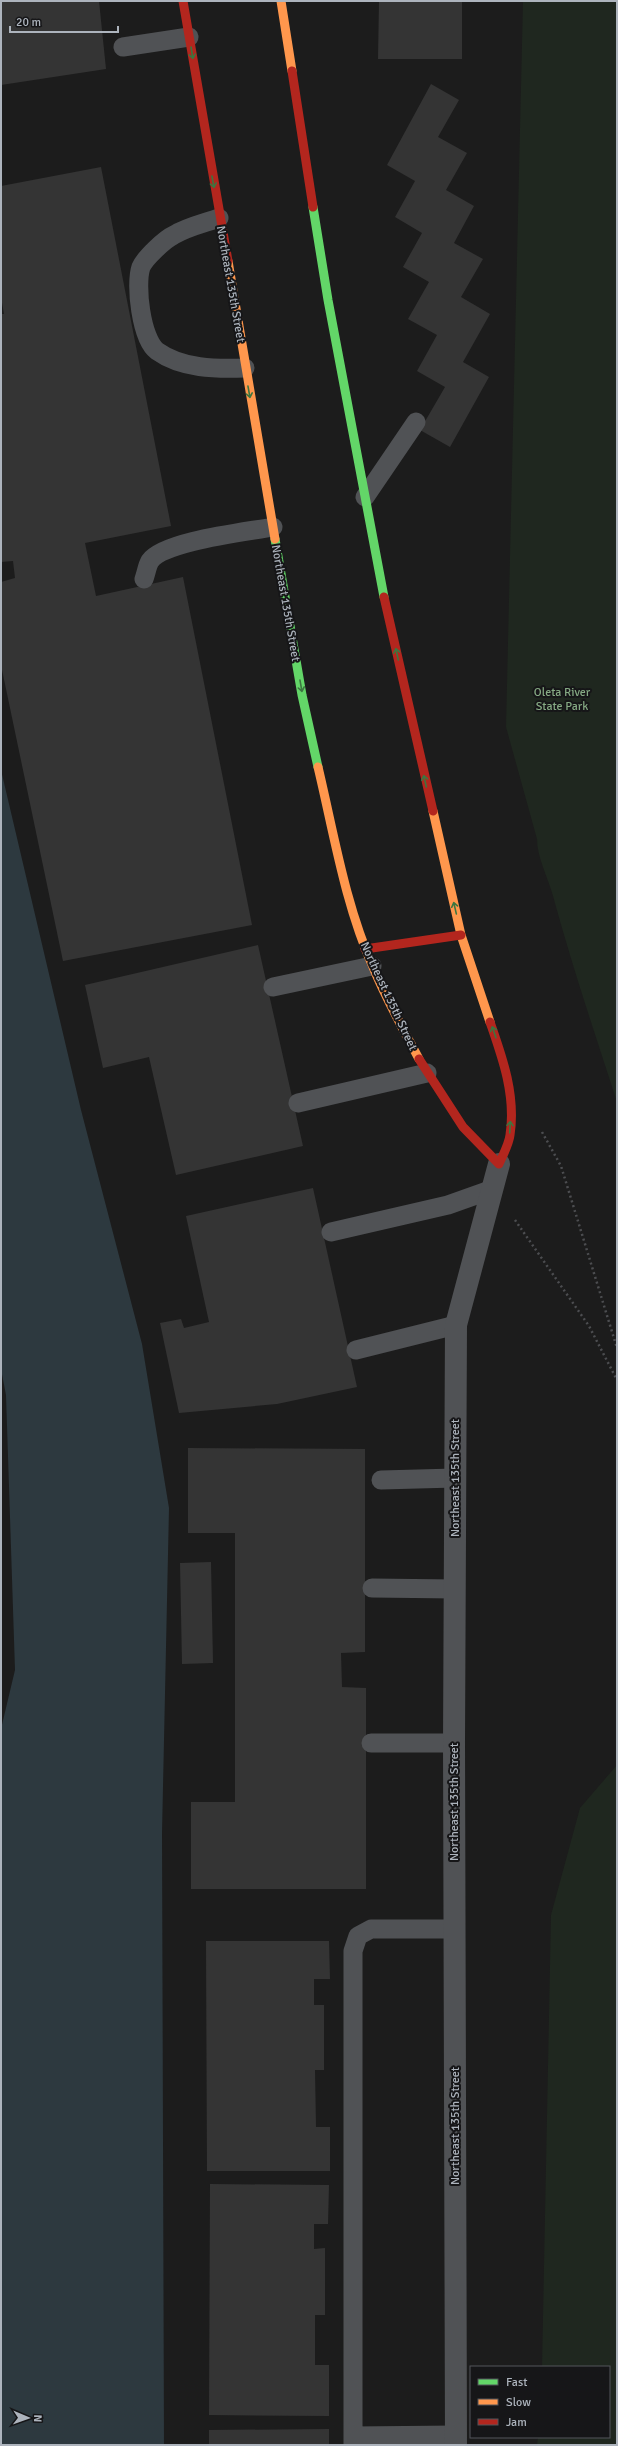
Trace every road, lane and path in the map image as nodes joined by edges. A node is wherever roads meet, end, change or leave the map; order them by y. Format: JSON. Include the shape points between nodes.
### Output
{"nodes":[{"id":1,"x":183,"y":1,"type":"edge"},
{"id":2,"x":281,"y":1,"type":"edge"},
{"id":3,"x":189,"y":37,"type":"junction"},
{"id":4,"x":123,"y":47,"type":"dead end"},
{"id":5,"x":219,"y":218,"type":"junction"},
{"id":6,"x":245,"y":368,"type":"junction"},
{"id":7,"x":416,"y":422,"type":"dead end"},
{"id":8,"x":365,"y":497,"type":"junction"},
{"id":9,"x":273,"y":526,"type":"junction"},
{"id":10,"x":144,"y":579,"type":"dead end"},
{"id":11,"x":461,"y":935,"type":"junction"},
{"id":12,"x":369,"y":958,"type":"junction"},
{"id":13,"x":273,"y":987,"type":"dead end"},
{"id":14,"x":427,"y":1073,"type":"junction"},
{"id":15,"x":298,"y":1103,"type":"dead end"},
{"id":16,"x":539,"y":1127,"type":"dead end"},
{"id":17,"x":499,"y":1164,"type":"junction"},
{"id":18,"x":493,"y":1188,"type":"junction"},
{"id":19,"x":331,"y":1232,"type":"dead end"},
{"id":20,"x":456,"y":1325,"type":"junction"},
{"id":21,"x":617,"y":1348,"type":"edge"},
{"id":22,"x":356,"y":1350,"type":"dead end"},
{"id":23,"x":617,"y":1380,"type":"edge"},
{"id":24,"x":455,"y":1478,"type":"junction"},
{"id":25,"x":381,"y":1480,"type":"dead end"},
{"id":26,"x":372,"y":1588,"type":"dead end"},
{"id":27,"x":455,"y":1589,"type":"junction"},
{"id":28,"x":371,"y":1743,"type":"dead end"},
{"id":29,"x":454,"y":1743,"type":"junction"},
{"id":30,"x":454,"y":1929,"type":"junction"},
{"id":31,"x":456,"y":2440,"type":"edge"},
{"id":32,"x":353,"y":2441,"type":"edge"}],
"edges":[{"from":1,"to":3,"type":"street","name":"Northeast 135th Street"},
{"from":2,"to":8,"type":"street","name":"Northeast 135th Street","via":[[328,300]]},
{"from":3,"to":4,"type":"lane"},
{"from":3,"to":5,"type":"street","name":"Northeast 135th Street","one_way":true},
{"from":5,"to":6,"type":"street","name":"Northeast 135th Street"},
{"from":5,"to":6,"type":"lane","via":[[173,235],[157,248],[142,266],[139,295],[145,331],[156,350],[194,366]]},
{"from":6,"to":9,"type":"street","name":"Northeast 135th Street","one_way":true},
{"from":7,"to":8,"type":"lane"},
{"from":11,"to":8,"type":"street","name":"Northeast 135th Street","one_way":true,"via":[[380,581]]},
{"from":9,"to":10,"type":"lane","via":[[165,549],[150,561]]},
{"from":9,"to":12,"type":"street","name":"Northeast 135th Street","one_way":true,"via":[[304,702],[346,888]]},
{"from":11,"to":12,"type":"street"},
{"from":17,"to":11,"type":"street","name":"Northeast 135th Street","one_way":true,"via":[[510,1136],[511,1106],[506,1069]]},
{"from":12,"to":13,"type":"lane"},
{"from":12,"to":14,"type":"street","name":"Northeast 135th Street","via":[[398,1021]]},
{"from":14,"to":15,"type":"lane"},
{"from":14,"to":17,"type":"street","name":"Northeast 135th Street","via":[[463,1127]]},
{"from":16,"to":21,"type":"path","via":[[561,1166]]},
{"from":17,"to":18,"type":"street","name":"Northeast 135th Street"},
{"from":18,"to":19,"type":"lane","via":[[448,1205]]},
{"from":18,"to":20,"type":"street","name":"Northeast 135th Street"},
{"from":18,"to":23,"type":"path","via":[[589,1326]]},
{"from":20,"to":22,"type":"lane"},
{"from":20,"to":24,"type":"street","name":"Northeast 135th Street"},
{"from":24,"to":25,"type":"lane"},
{"from":24,"to":27,"type":"street","name":"Northeast 135th Street"},
{"from":26,"to":27,"type":"lane"},
{"from":27,"to":29,"type":"street","name":"Northeast 135th Street"},
{"from":28,"to":29,"type":"lane"},
{"from":29,"to":30,"type":"street","name":"Northeast 135th Street"},
{"from":30,"to":31,"type":"street","name":"Northeast 135th Street"},
{"from":30,"to":32,"type":"lane","via":[[371,1929],[358,1936],[353,1951]]},
{"from":31,"to":32,"type":"lane"}]}
